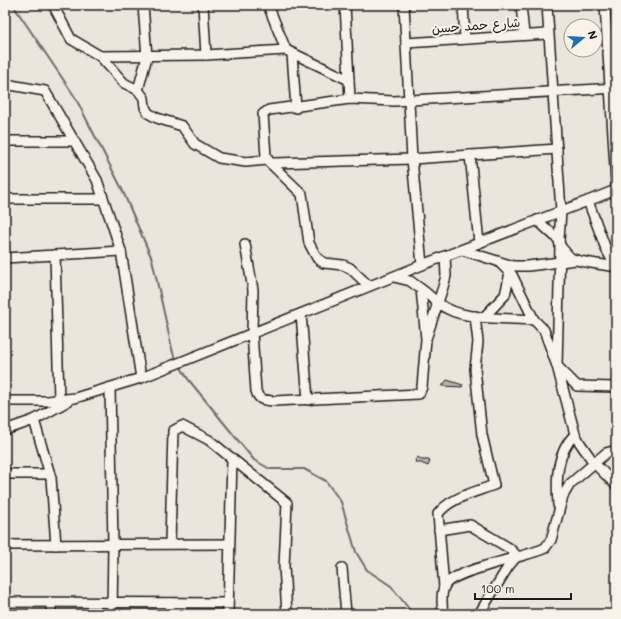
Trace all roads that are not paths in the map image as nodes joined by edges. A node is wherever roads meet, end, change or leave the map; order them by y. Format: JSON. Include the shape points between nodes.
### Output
{"nodes":[{"id":1,"x":53,"y":5,"type":"edge"},
{"id":2,"x":143,"y":5,"type":"edge"},
{"id":3,"x":203,"y":5,"type":"edge"},
{"id":4,"x":268,"y":5,"type":"edge"},
{"id":5,"x":346,"y":5,"type":"edge"},
{"id":6,"x":404,"y":5,"type":"edge"},
{"id":7,"x":463,"y":5,"type":"edge"},
{"id":8,"x":521,"y":5,"type":"edge"},
{"id":9,"x":547,"y":5,"type":"edge"},
{"id":10,"x":605,"y":5,"type":"edge"},
{"id":11,"x":524,"y":34,"type":"junction"},
{"id":12,"x":548,"y":34,"type":"junction"},
{"id":13,"x":464,"y":38,"type":"junction"},
{"id":14,"x":406,"y":43,"type":"junction"},
{"id":15,"x":289,"y":52,"type":"junction"},
{"id":16,"x":206,"y":55,"type":"junction"},
{"id":17,"x":100,"y":56,"type":"junction"},
{"id":18,"x":147,"y":57,"type":"junction"},
{"id":19,"x":349,"y":80,"type":"junction"},
{"id":20,"x":5,"y":84,"type":"edge"},
{"id":21,"x":613,"y":88,"type":"edge"},
{"id":22,"x":138,"y":90,"type":"junction"},
{"id":23,"x":553,"y":91,"type":"junction"},
{"id":24,"x":350,"y":99,"type":"junction"},
{"id":25,"x":408,"y":100,"type":"junction"},
{"id":26,"x":296,"y":108,"type":"junction"},
{"id":27,"x":5,"y":141,"type":"edge"},
{"id":28,"x":74,"y":141,"type":"junction"},
{"id":29,"x":557,"y":149,"type":"junction"},
{"id":30,"x":470,"y":155,"type":"junction"},
{"id":31,"x":412,"y":159,"type":"junction"},
{"id":32,"x":268,"y":161,"type":"junction"},
{"id":33,"x":616,"y":184,"type":"edge"},
{"id":34,"x":616,"y":190,"type":"edge"},
{"id":35,"x":5,"y":199,"type":"edge"},
{"id":36,"x":103,"y":199,"type":"junction"},
{"id":37,"x":588,"y":201,"type":"junction"},
{"id":38,"x":561,"y":211,"type":"junction"},
{"id":39,"x":537,"y":220,"type":"junction"},
{"id":40,"x":479,"y":243,"type":"junction"},
{"id":41,"x":559,"y":243,"type":"junction"},
{"id":42,"x":245,"y":244,"type":"dead end"},
{"id":43,"x":462,"y":250,"type":"junction"},
{"id":44,"x":121,"y":251,"type":"junction"},
{"id":45,"x":55,"y":255,"type":"junction"},
{"id":46,"x":445,"y":256,"type":"junction"},
{"id":47,"x":5,"y":258,"type":"edge"},
{"id":48,"x":576,"y":260,"type":"junction"},
{"id":49,"x":498,"y":262,"type":"junction"},
{"id":50,"x":560,"y":262,"type":"junction"},
{"id":51,"x":422,"y":265,"type":"junction"},
{"id":52,"x":616,"y":267,"type":"edge"},
{"id":53,"x":510,"y":273,"type":"junction"},
{"id":54,"x":394,"y":277,"type":"junction"},
{"id":55,"x":369,"y":286,"type":"junction"},
{"id":56,"x":421,"y":289,"type":"junction"},
{"id":57,"x":438,"y":302,"type":"junction"},
{"id":58,"x":301,"y":314,"type":"junction"},
{"id":59,"x":475,"y":316,"type":"junction"},
{"id":60,"x":485,"y":316,"type":"junction"},
{"id":61,"x":534,"y":320,"type":"junction"},
{"id":62,"x":252,"y":333,"type":"junction"},
{"id":63,"x":426,"y":339,"type":"junction"},
{"id":64,"x":557,"y":366,"type":"junction"},
{"id":65,"x":141,"y":378,"type":"junction"},
{"id":66,"x":110,"y":388,"type":"junction"},
{"id":67,"x":616,"y":388,"type":"edge"},
{"id":68,"x":75,"y":398,"type":"junction"},
{"id":69,"x":59,"y":400,"type":"junction"},
{"id":70,"x":308,"y":400,"type":"junction"},
{"id":71,"x":5,"y":401,"type":"edge"},
{"id":72,"x":34,"y":420,"type":"junction"},
{"id":73,"x":5,"y":430,"type":"edge"},
{"id":74,"x":575,"y":434,"type":"junction"},
{"id":75,"x":616,"y":450,"type":"edge"},
{"id":76,"x":232,"y":458,"type":"junction"},
{"id":77,"x":594,"y":463,"type":"junction"},
{"id":78,"x":5,"y":474,"type":"edge"},
{"id":79,"x":50,"y":474,"type":"junction"},
{"id":80,"x":616,"y":486,"type":"edge"},
{"id":81,"x":559,"y":510,"type":"junction"},
{"id":82,"x":439,"y":530,"type":"junction"},
{"id":83,"x":170,"y":543,"type":"junction"},
{"id":84,"x":113,"y":544,"type":"junction"},
{"id":85,"x":229,"y":544,"type":"junction"},
{"id":86,"x":5,"y":545,"type":"edge"},
{"id":87,"x":56,"y":545,"type":"junction"},
{"id":88,"x":517,"y":556,"type":"junction"},
{"id":89,"x":342,"y":568,"type":"dead end"},
{"id":90,"x":444,"y":587,"type":"junction"},
{"id":91,"x":5,"y":602,"type":"edge"},
{"id":92,"x":51,"y":602,"type":"junction"},
{"id":93,"x":112,"y":603,"type":"junction"},
{"id":94,"x":169,"y":603,"type":"junction"},
{"id":95,"x":228,"y":603,"type":"junction"},
{"id":96,"x":51,"y":614,"type":"edge"},
{"id":97,"x":112,"y":614,"type":"edge"},
{"id":98,"x":170,"y":614,"type":"edge"},
{"id":99,"x":228,"y":614,"type":"edge"},
{"id":100,"x":287,"y":614,"type":"edge"},
{"id":101,"x":346,"y":614,"type":"edge"},
{"id":102,"x":442,"y":614,"type":"edge"},
{"id":103,"x":479,"y":614,"type":"edge"}],
"edges":[{"from":1,"to":17,"type":"street","via":[[71,39]]},
{"from":2,"to":18,"type":"street"},
{"from":3,"to":16,"type":"street"},
{"from":4,"to":15,"type":"street"},
{"from":5,"to":19,"type":"street"},
{"from":6,"to":14,"type":"street"},
{"from":7,"to":13,"type":"street"},
{"from":8,"to":11,"type":"street"},
{"from":9,"to":12,"type":"street"},
{"from":10,"to":21,"type":"street"},
{"from":11,"to":12,"type":"street","name":"شارع حمد حسن"},
{"from":11,"to":13,"type":"street","name":"شارع حمد حسن"},
{"from":12,"to":23,"type":"street"},
{"from":13,"to":14,"type":"street","name":"شارع حمد حسن"},
{"from":14,"to":25,"type":"street"},
{"from":15,"to":16,"type":"street"},
{"from":15,"to":19,"type":"street"},
{"from":15,"to":26,"type":"street"},
{"from":16,"to":18,"type":"street"},
{"from":17,"to":18,"type":"street"},
{"from":17,"to":22,"type":"street","via":[[124,83]]},
{"from":18,"to":22,"type":"street"},
{"from":19,"to":24,"type":"street"},
{"from":20,"to":28,"type":"street","via":[[45,91]]},
{"from":21,"to":23,"type":"street"},
{"from":21,"to":33,"type":"street"},
{"from":22,"to":32,"type":"street","via":[[144,98],[148,113],[182,126],[195,144],[210,154],[227,160]]},
{"from":23,"to":25,"type":"street"},
{"from":23,"to":29,"type":"street"},
{"from":24,"to":25,"type":"street"},
{"from":24,"to":26,"type":"street"},
{"from":25,"to":31,"type":"street"},
{"from":26,"to":32,"type":"street","via":[[269,110],[263,114]]},
{"from":27,"to":28,"type":"street"},
{"from":28,"to":36,"type":"street","via":[[97,180]]},
{"from":29,"to":30,"type":"street"},
{"from":29,"to":38,"type":"street"},
{"from":30,"to":31,"type":"street"},
{"from":30,"to":40,"type":"street"},
{"from":31,"to":32,"type":"street","via":[[282,164]]},
{"from":31,"to":51,"type":"street"},
{"from":32,"to":55,"type":"street","via":[[302,194],[309,243],[317,258],[324,263],[350,268]]},
{"from":34,"to":37,"type":"street"},
{"from":35,"to":36,"type":"street"},
{"from":36,"to":44,"type":"street"},
{"from":37,"to":38,"type":"street"},
{"from":37,"to":52,"type":"street","via":[[606,249]]},
{"from":38,"to":39,"type":"street"},
{"from":38,"to":41,"type":"street"},
{"from":39,"to":40,"type":"street"},
{"from":39,"to":41,"type":"street"},
{"from":40,"to":43,"type":"street"},
{"from":41,"to":48,"type":"street","via":[[571,258]]},
{"from":41,"to":50,"type":"street"},
{"from":42,"to":62,"type":"street","via":[[253,290]]},
{"from":43,"to":46,"type":"street"},
{"from":43,"to":49,"type":"street"},
{"from":44,"to":45,"type":"street"},
{"from":44,"to":65,"type":"street"},
{"from":45,"to":47,"type":"street"},
{"from":45,"to":69,"type":"street"},
{"from":46,"to":51,"type":"street"},
{"from":46,"to":57,"type":"street","via":[[446,276]]},
{"from":48,"to":50,"type":"street"},
{"from":48,"to":52,"type":"street"},
{"from":49,"to":50,"type":"street","via":[[528,266]]},
{"from":49,"to":53,"type":"street"},
{"from":50,"to":64,"type":"street"},
{"from":51,"to":54,"type":"street"},
{"from":53,"to":60,"type":"street","via":[[505,295]]},
{"from":53,"to":61,"type":"street"},
{"from":54,"to":55,"type":"street"},
{"from":54,"to":56,"type":"street","via":[[410,281]]},
{"from":55,"to":58,"type":"street"},
{"from":56,"to":57,"type":"street"},
{"from":56,"to":63,"type":"street"},
{"from":57,"to":59,"type":"street","via":[[454,312]]},
{"from":57,"to":63,"type":"street"},
{"from":58,"to":62,"type":"street"},
{"from":58,"to":70,"type":"street"},
{"from":59,"to":60,"type":"street"},
{"from":59,"to":82,"type":"street","via":[[478,342],[475,369],[482,435],[494,485],[442,509],[438,514]]},
{"from":60,"to":61,"type":"street"},
{"from":61,"to":64,"type":"street","via":[[544,330]]},
{"from":62,"to":65,"type":"street"},
{"from":62,"to":70,"type":"street","via":[[258,397],[274,401]]},
{"from":63,"to":70,"type":"street","via":[[422,387],[419,394]]},
{"from":64,"to":67,"type":"street","via":[[577,386]]},
{"from":64,"to":74,"type":"street"},
{"from":65,"to":66,"type":"street"},
{"from":66,"to":68,"type":"street"},
{"from":66,"to":84,"type":"street"},
{"from":68,"to":69,"type":"street"},
{"from":68,"to":72,"type":"street"},
{"from":69,"to":71,"type":"street"},
{"from":72,"to":73,"type":"street"},
{"from":72,"to":79,"type":"street"},
{"from":74,"to":77,"type":"street"},
{"from":74,"to":81,"type":"street","via":[[560,458],[557,488]]},
{"from":75,"to":77,"type":"street","via":[[606,453]]},
{"from":76,"to":83,"type":"street","via":[[209,440],[182,426],[173,431]]},
{"from":76,"to":85,"type":"street"},
{"from":76,"to":100,"type":"street","via":[[287,503],[284,566]]},
{"from":77,"to":80,"type":"street"},
{"from":77,"to":81,"type":"street","via":[[570,484]]},
{"from":78,"to":79,"type":"street"},
{"from":79,"to":87,"type":"street"},
{"from":81,"to":88,"type":"street","via":[[551,540],[545,548]]},
{"from":82,"to":88,"type":"street","via":[[470,525],[509,548]]},
{"from":82,"to":90,"type":"street"},
{"from":83,"to":84,"type":"street"},
{"from":83,"to":85,"type":"street"},
{"from":84,"to":87,"type":"street"},
{"from":84,"to":93,"type":"street"},
{"from":85,"to":95,"type":"street"},
{"from":86,"to":87,"type":"street"},
{"from":88,"to":90,"type":"street","via":[[448,580]]},
{"from":88,"to":103,"type":"street"},
{"from":89,"to":101,"type":"street"},
{"from":90,"to":102,"type":"street"},
{"from":91,"to":92,"type":"street"},
{"from":92,"to":93,"type":"street"},
{"from":92,"to":96,"type":"street"},
{"from":93,"to":94,"type":"street"},
{"from":93,"to":97,"type":"street"},
{"from":94,"to":95,"type":"street"},
{"from":94,"to":98,"type":"street"},
{"from":95,"to":99,"type":"street"}]}
